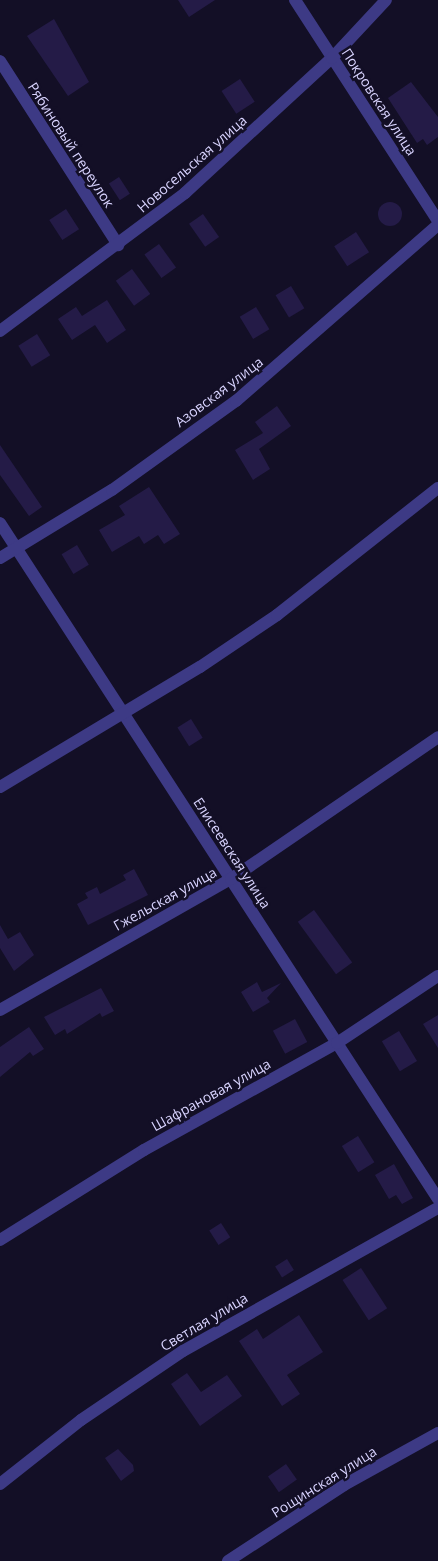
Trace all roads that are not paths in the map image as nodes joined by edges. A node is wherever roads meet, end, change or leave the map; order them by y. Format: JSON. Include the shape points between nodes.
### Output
{"nodes":[{"id":1,"x":294,"y":0,"type":"edge"},
{"id":2,"x":386,"y":0,"type":"edge"},
{"id":3,"x":332,"y":58,"type":"junction"},
{"id":4,"x":0,"y":61,"type":"edge"},
{"id":5,"x":438,"y":221,"type":"edge"},
{"id":6,"x":438,"y":225,"type":"edge"},
{"id":7,"x":118,"y":246,"type":"junction"},
{"id":8,"x":0,"y":330,"type":"edge"},
{"id":9,"x":438,"y":488,"type":"edge"},
{"id":10,"x":0,"y":523,"type":"edge"},
{"id":11,"x":16,"y":548,"type":"junction"},
{"id":12,"x":0,"y":558,"type":"edge"},
{"id":13,"x":124,"y":714,"type":"junction"},
{"id":14,"x":438,"y":737,"type":"edge"},
{"id":15,"x":0,"y":787,"type":"edge"},
{"id":16,"x":231,"y":879,"type":"junction"},
{"id":17,"x":438,"y":976,"type":"edge"},
{"id":18,"x":0,"y":1010,"type":"edge"},
{"id":19,"x":337,"y":1044,"type":"junction"},
{"id":20,"x":438,"y":1199,"type":"edge"},
{"id":21,"x":438,"y":1208,"type":"edge"},
{"id":22,"x":0,"y":1240,"type":"edge"},
{"id":23,"x":438,"y":1433,"type":"edge"},
{"id":24,"x":0,"y":1484,"type":"edge"},
{"id":25,"x":228,"y":1561,"type":"edge"}],
"edges":[{"from":1,"to":3,"type":"street","name":"Покровская улица"},
{"from":2,"to":3,"type":"street","name":"Новосельская улица"},
{"from":3,"to":5,"type":"street","name":"Покровская улица"},
{"from":3,"to":7,"type":"street","name":"Новосельская улица","via":[[185,193]]},
{"from":4,"to":7,"type":"street","name":"Рябиновый переулок"},
{"from":6,"to":11,"type":"street","name":"Азовская улица","via":[[236,401],[112,490]]},
{"from":7,"to":8,"type":"street","name":"Новосельская улица"},
{"from":9,"to":13,"type":"street","via":[[277,615]]},
{"from":10,"to":11,"type":"street","name":"Елисеевская улица"},
{"from":11,"to":12,"type":"street","name":"Азовская улица"},
{"from":11,"to":13,"type":"street","name":"Елисеевская улица"},
{"from":13,"to":15,"type":"street"},
{"from":13,"to":16,"type":"street","name":"Елисеевская улица"},
{"from":14,"to":16,"type":"street","name":"Гжельская улица"},
{"from":16,"to":18,"type":"street","name":"Гжельская улица"},
{"from":16,"to":19,"type":"street","name":"Елисеевская улица"},
{"from":17,"to":19,"type":"street","name":"Шафрановая улица"},
{"from":19,"to":20,"type":"street","name":"Елисеевская улица"},
{"from":19,"to":22,"type":"street","name":"Шафрановая улица","via":[[144,1150]]},
{"from":21,"to":24,"type":"street","name":"Светлая улица","via":[[183,1351],[81,1420]]},
{"from":23,"to":25,"type":"street","name":"Рощинская улица","via":[[344,1484]]}]}
